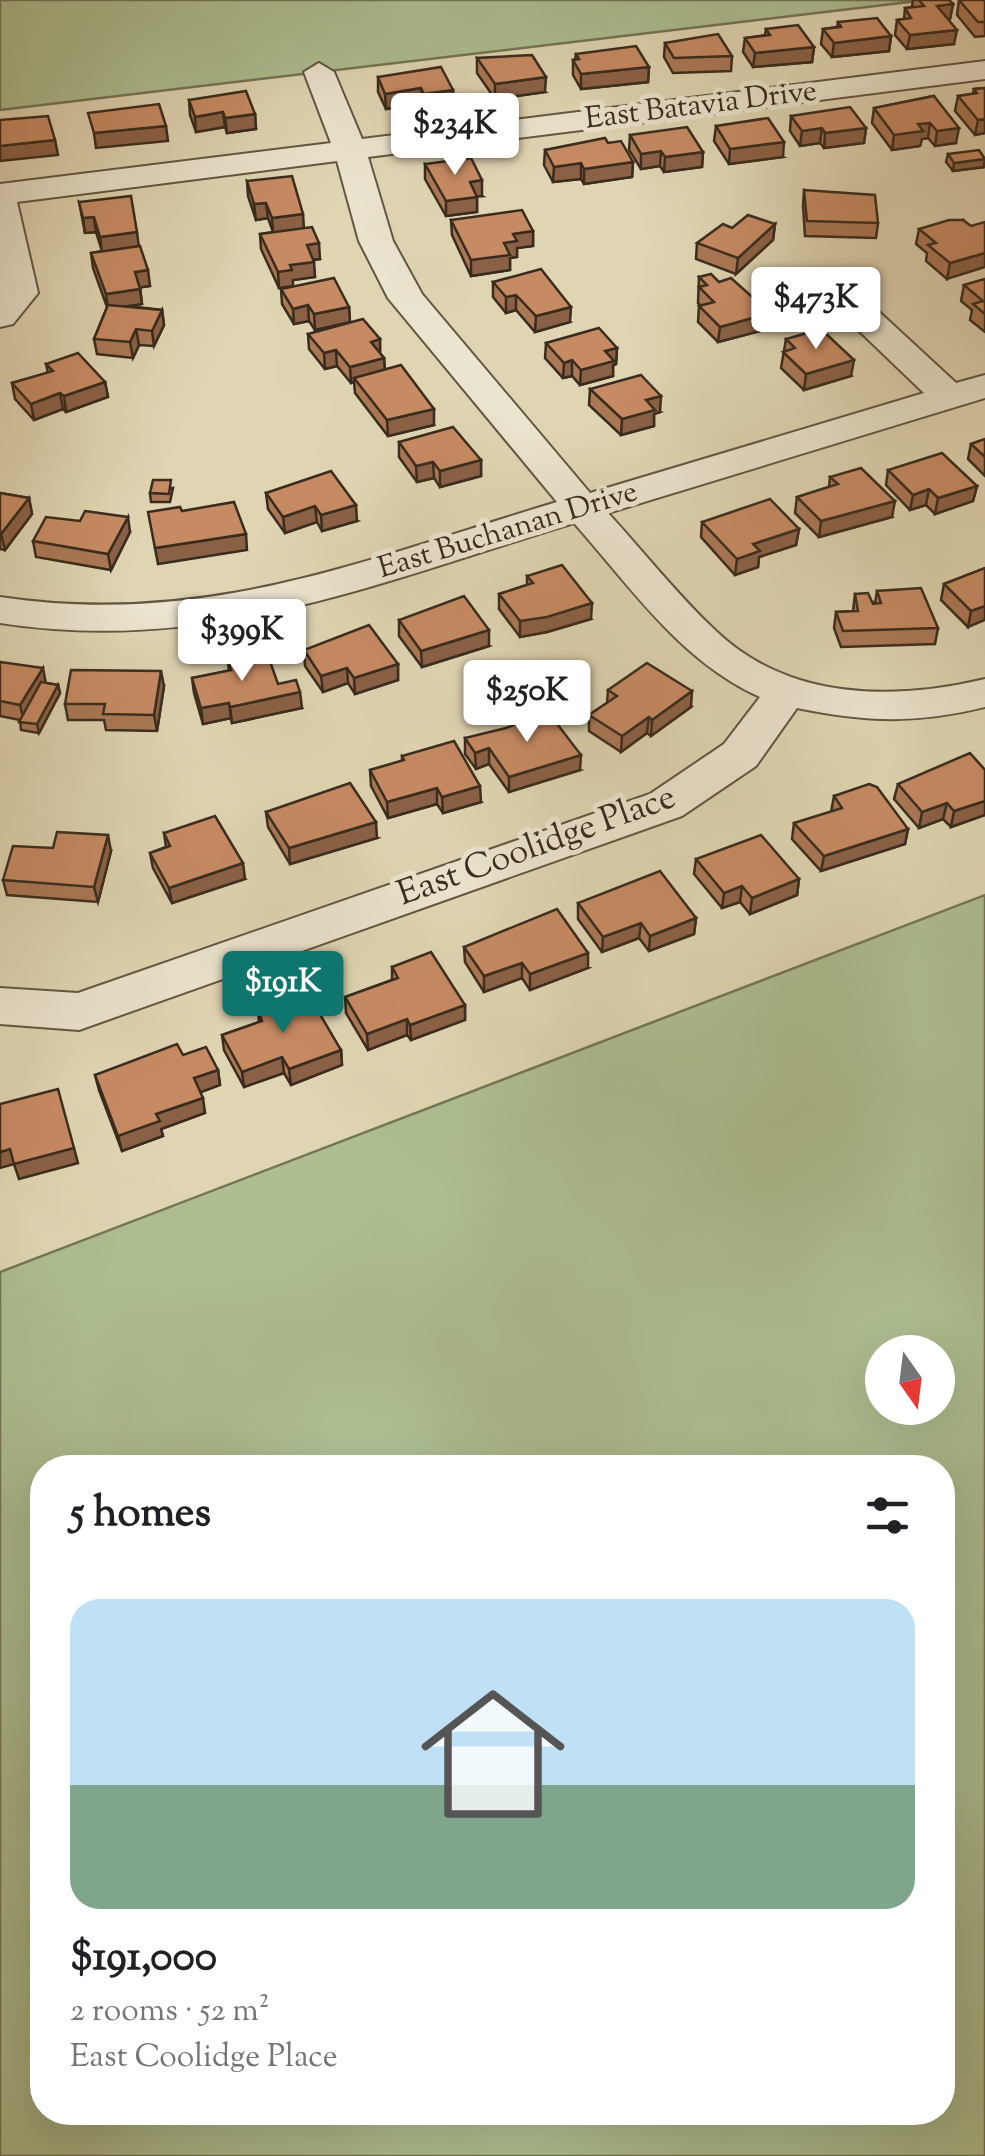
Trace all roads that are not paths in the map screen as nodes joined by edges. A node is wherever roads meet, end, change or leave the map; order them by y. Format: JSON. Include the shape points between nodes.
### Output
{"nodes":[{"id":1,"x":985,"y":70,"type":"edge"},
{"id":2,"x":318,"y":72,"type":"dead end"},
{"id":3,"x":350,"y":150,"type":"junction"},
{"id":4,"x":0,"y":197,"type":"edge"},
{"id":5,"x":839,"y":293,"type":"dead end"},
{"id":6,"x":0,"y":316,"type":"edge"},
{"id":7,"x":967,"y":392,"type":"edge"},
{"id":8,"x":582,"y":508,"type":"junction"},
{"id":9,"x":0,"y":610,"type":"edge"},
{"id":10,"x":786,"y":692,"type":"junction"},
{"id":11,"x":985,"y":693,"type":"edge"},
{"id":12,"x":0,"y":1006,"type":"edge"}],
"edges":[{"from":1,"to":3,"type":"street","name":"East Batavia Drive"},
{"from":2,"to":3,"type":"street"},
{"from":3,"to":4,"type":"street","name":"East Batavia Drive"},
{"from":3,"to":8,"type":"street","via":[[376,241],[406,298]]},
{"from":4,"to":6,"type":"street","via":[[20,293]]},
{"from":5,"to":7,"type":"street","name":"East Buchanan Drive"},
{"from":7,"to":8,"type":"street","name":"East Buchanan Drive"},
{"from":8,"to":9,"type":"street","name":"East Buchanan Drive","via":[[206,616],[95,624]]},
{"from":8,"to":10,"type":"street","via":[[703,643],[742,673]]},
{"from":10,"to":11,"type":"street","via":[[894,709]]},
{"from":10,"to":12,"type":"street","name":"East Coolidge Place","via":[[740,755],[666,805],[79,1012]]}]}
